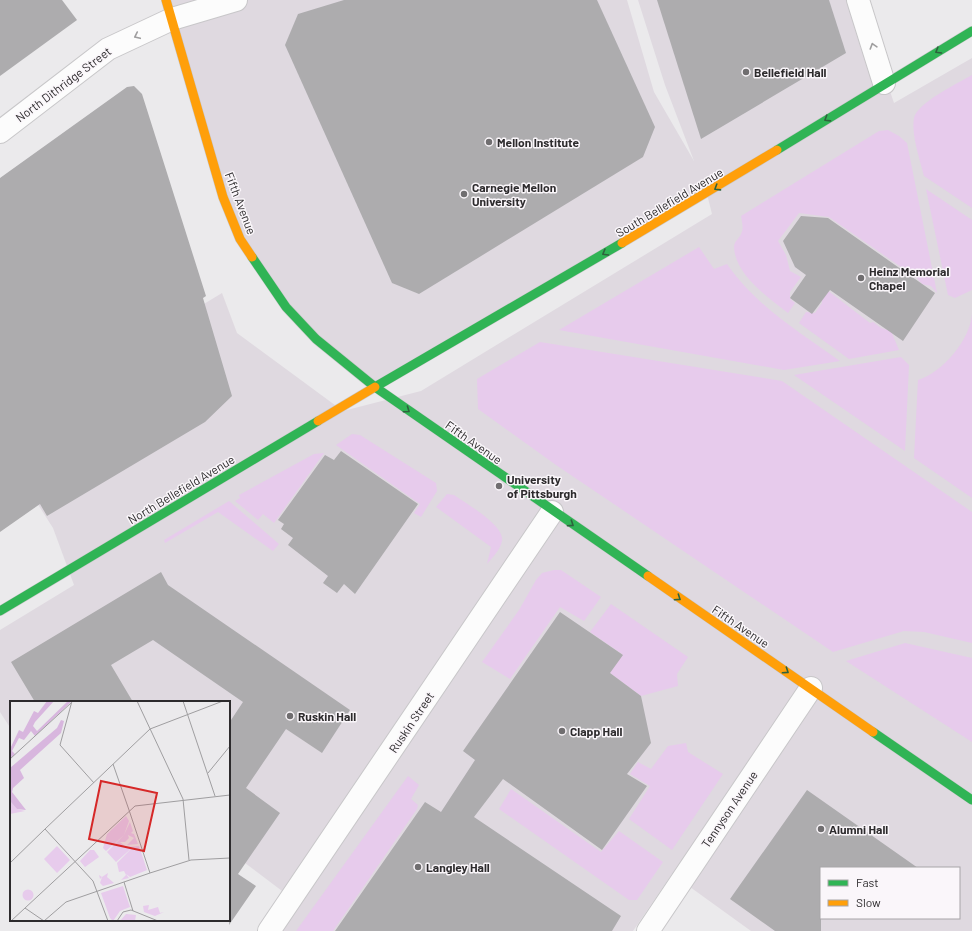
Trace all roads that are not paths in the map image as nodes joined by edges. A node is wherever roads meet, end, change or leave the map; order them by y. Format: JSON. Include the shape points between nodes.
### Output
{"nodes":[{"id":1,"x":236,"y":0,"type":"edge"},
{"id":2,"x":858,"y":0,"type":"edge"},
{"id":3,"x":169,"y":10,"type":"edge"},
{"id":4,"x":972,"y":31,"type":"edge"},
{"id":5,"x":884,"y":83,"type":"junction"},
{"id":6,"x":0,"y":132,"type":"edge"},
{"id":7,"x":375,"y":388,"type":"junction"},
{"id":8,"x":552,"y":512,"type":"junction"},
{"id":9,"x":0,"y":611,"type":"edge"},
{"id":10,"x":811,"y":688,"type":"junction"},
{"id":11,"x":972,"y":800,"type":"edge"},
{"id":12,"x":268,"y":931,"type":"edge"},
{"id":13,"x":648,"y":931,"type":"edge"}],
"edges":[{"from":1,"to":3,"type":"street","name":"North Dithridge Street"},
{"from":5,"to":2,"type":"street","one_way":true},
{"from":3,"to":6,"type":"street","name":"North Dithridge Street","one_way":true,"via":[[108,49]]},
{"from":3,"to":7,"type":"main road","name":"Fifth Avenue","via":[[223,197],[240,238],[286,307],[316,339]]},
{"from":4,"to":5,"type":"main road","name":"South Bellefield Avenue","one_way":true},
{"from":5,"to":7,"type":"main road","name":"South Bellefield Avenue","one_way":true,"via":[[711,192]]},
{"from":7,"to":8,"type":"main road","name":"Fifth Avenue","one_way":true},
{"from":7,"to":9,"type":"main road","name":"North Bellefield Avenue"},
{"from":8,"to":10,"type":"main road","name":"Fifth Avenue","one_way":true},
{"from":8,"to":12,"type":"street","name":"Ruskin Street"},
{"from":10,"to":11,"type":"main road","name":"Fifth Avenue"},
{"from":10,"to":13,"type":"street","name":"Tennyson Avenue"}]}
